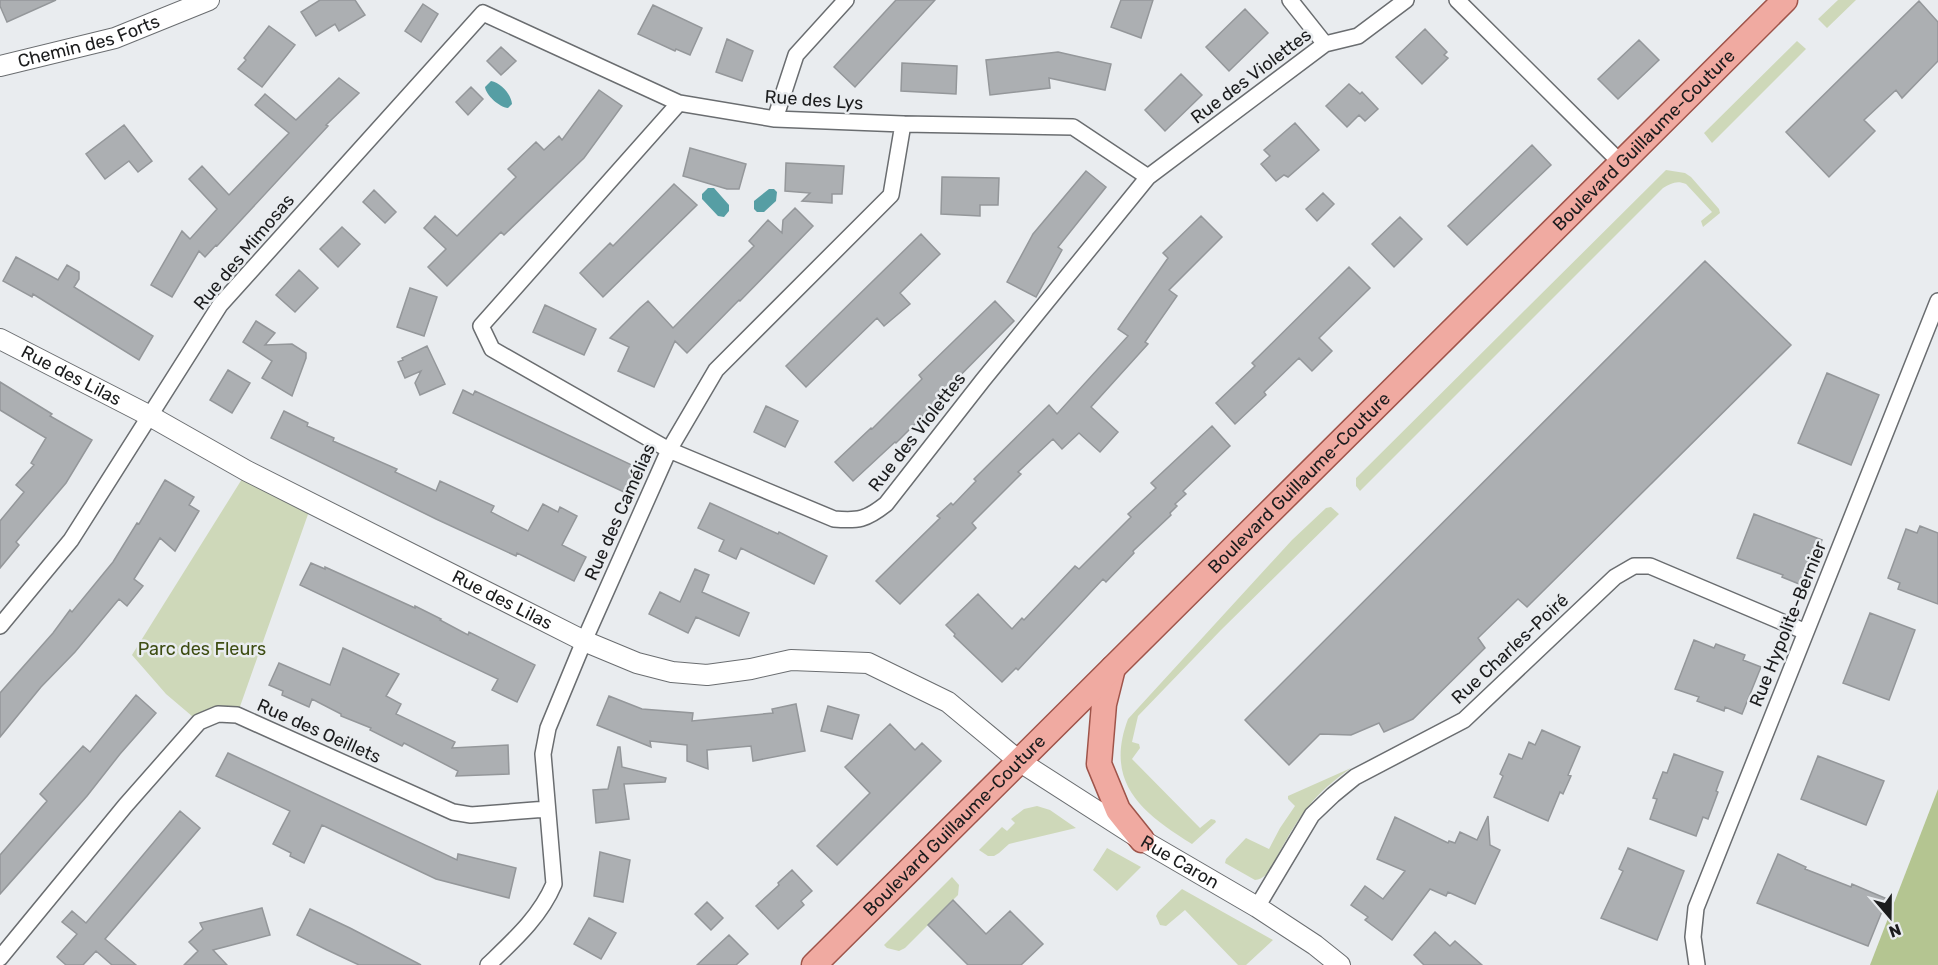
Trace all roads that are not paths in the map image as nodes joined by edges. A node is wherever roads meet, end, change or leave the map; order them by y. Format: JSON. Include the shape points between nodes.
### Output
{"nodes":[{"id":1,"x":209,"y":0,"type":"edge"},
{"id":2,"x":846,"y":0,"type":"edge"},
{"id":3,"x":1290,"y":0,"type":"edge"},
{"id":4,"x":1406,"y":0,"type":"edge"},
{"id":5,"x":1458,"y":0,"type":"edge"},
{"id":6,"x":1785,"y":0,"type":"edge"},
{"id":7,"x":483,"y":13,"type":"joint"},
{"id":8,"x":1325,"y":44,"type":"junction"},
{"id":9,"x":0,"y":66,"type":"edge"},
{"id":10,"x":679,"y":103,"type":"junction"},
{"id":11,"x":776,"y":119,"type":"junction"},
{"id":12,"x":903,"y":124,"type":"junction"},
{"id":13,"x":1621,"y":162,"type":"junction"},
{"id":14,"x":1148,"y":177,"type":"junction"},
{"id":15,"x":1938,"y":301,"type":"edge"},
{"id":16,"x":0,"y":339,"type":"edge"},
{"id":17,"x":150,"y":416,"type":"junction"},
{"id":18,"x":669,"y":450,"type":"junction"},
{"id":19,"x":0,"y":626,"type":"edge"},
{"id":20,"x":1806,"y":632,"type":"junction"},
{"id":21,"x":584,"y":641,"type":"junction"},
{"id":22,"x":1113,"y":667,"type":"junction"},
{"id":23,"x":1019,"y":762,"type":"junction"},
{"id":24,"x":546,"y":808,"type":"junction"},
{"id":25,"x":1142,"y":840,"type":"junction"},
{"id":26,"x":1257,"y":907,"type":"junction"},
{"id":27,"x":0,"y":958,"type":"edge"},
{"id":28,"x":488,"y":965,"type":"edge"},
{"id":29,"x":814,"y":965,"type":"edge"},
{"id":30,"x":1340,"y":965,"type":"edge"},
{"id":31,"x":1697,"y":965,"type":"edge"}],
"edges":[{"from":1,"to":9,"type":"street","name":"Chemin des Forts","via":[[116,38]]},
{"from":2,"to":11,"type":"street","via":[[796,55]]},
{"from":3,"to":8,"type":"street"},
{"from":4,"to":8,"type":"street","name":"Rue des Violettes","via":[[1358,36]]},
{"from":5,"to":13,"type":"street"},
{"from":6,"to":13,"type":"main road","name":"Boulevard Guillaume-Couture"},
{"from":7,"to":10,"type":"street","name":"Rue des Lys"},
{"from":7,"to":17,"type":"street","name":"Rue des Mimosas","via":[[220,305]]},
{"from":8,"to":14,"type":"street","name":"Rue des Violettes"},
{"from":10,"to":11,"type":"street","name":"Rue des Lys"},
{"from":10,"to":18,"type":"street","name":"Rue des Violettes","via":[[482,326],[492,349]]},
{"from":11,"to":12,"type":"street","name":"Rue des Lys"},
{"from":12,"to":14,"type":"street","name":"Rue des Lys","via":[[1073,127]]},
{"from":12,"to":18,"type":"street","name":"Rue des Camélias","via":[[891,195],[716,370]]},
{"from":13,"to":22,"type":"main road","name":"Boulevard Guillaume-Couture"},
{"from":14,"to":18,"type":"street","name":"Rue des Violettes","via":[[886,504],[870,517],[834,519]]},
{"from":15,"to":20,"type":"street","name":"Rue Hypolite-Bernier"},
{"from":16,"to":17,"type":"street","name":"Rue des Lilas"},
{"from":17,"to":19,"type":"street","name":"Rue des Mimosas","via":[[72,540]]},
{"from":17,"to":21,"type":"street","name":"Rue des Lilas","via":[[247,471]]},
{"from":18,"to":21,"type":"street","name":"Rue des Camélias"},
{"from":20,"to":26,"type":"street","name":"Rue Charles-Poiré","via":[[1650,566],[1634,566],[1616,577],[1464,720],[1355,777],[1333,795],[1312,815]]},
{"from":20,"to":31,"type":"street","name":"Rue Hypolite-Bernier","via":[[1696,908],[1693,937]]},
{"from":21,"to":23,"type":"street","name":"Rue des Lilas","via":[[637,663],[707,675],[791,660],[868,663],[948,702]]},
{"from":21,"to":24,"type":"street","name":"Rue des Camélias","via":[[548,728],[543,754]]},
{"from":22,"to":23,"type":"main road","name":"Boulevard Guillaume-Couture"},
{"from":22,"to":25,"type":"main road","via":[[1104,704],[1099,764],[1118,810]]},
{"from":23,"to":25,"type":"street","name":"Rue Caron"},
{"from":23,"to":29,"type":"main road","name":"Boulevard Guillaume-Couture"},
{"from":24,"to":27,"type":"street","name":"Rue des Oeillets","via":[[471,815],[453,812],[237,715],[218,714],[199,722]]},
{"from":24,"to":28,"type":"street","name":"Rue des Camélias","via":[[554,884],[535,918]]},
{"from":25,"to":26,"type":"street","name":"Rue Caron"},
{"from":26,"to":30,"type":"street","name":"Rue Caron"}]}
